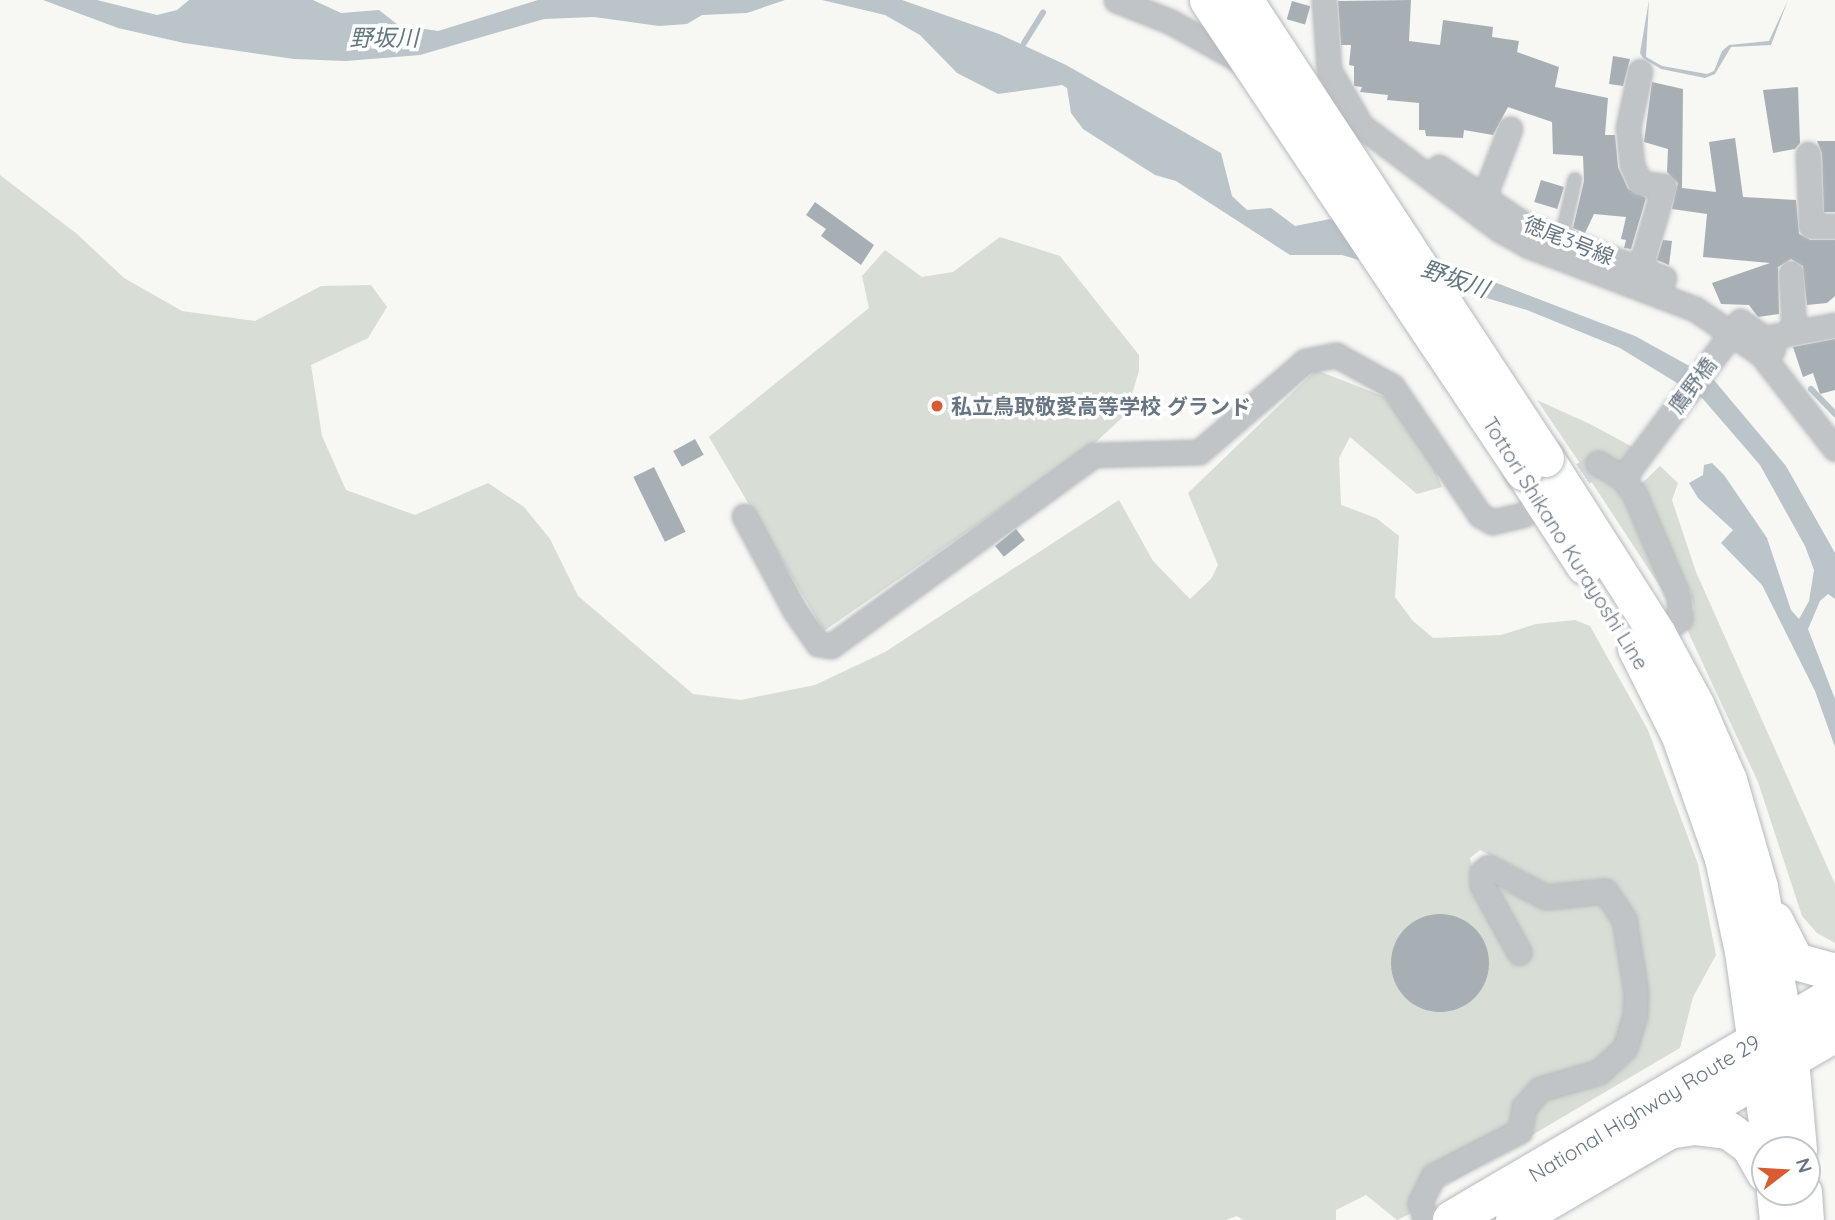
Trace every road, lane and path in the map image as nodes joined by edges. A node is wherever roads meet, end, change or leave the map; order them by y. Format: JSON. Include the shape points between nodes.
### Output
{"nodes":[{"id":1,"x":1116,"y":0,"type":"edge"},
{"id":2,"x":1172,"y":0,"type":"edge"},
{"id":3,"x":1208,"y":0,"type":"edge"},
{"id":4,"x":1244,"y":0,"type":"edge"},
{"id":5,"x":1324,"y":0,"type":"edge"},
{"id":6,"x":1187,"y":31,"type":"junction"},
{"id":7,"x":1640,"y":71,"type":"dead end"},
{"id":8,"x":1356,"y":122,"type":"junction"},
{"id":9,"x":1510,"y":130,"type":"dead end"},
{"id":10,"x":1808,"y":153,"type":"dead end"},
{"id":11,"x":1574,"y":179,"type":"dead end"},
{"id":12,"x":1483,"y":197,"type":"junction"},
{"id":13,"x":1835,"y":226,"type":"edge"},
{"id":14,"x":1562,"y":237,"type":"junction"},
{"id":15,"x":1640,"y":268,"type":"junction"},
{"id":16,"x":1791,"y":273,"type":"dead end"},
{"id":17,"x":1835,"y":326,"type":"edge"},
{"id":18,"x":1794,"y":332,"type":"junction"},
{"id":19,"x":1732,"y":333,"type":"junction"},
{"id":20,"x":1761,"y":354,"type":"junction"},
{"id":21,"x":1835,"y":449,"type":"edge"},
{"id":22,"x":1598,"y":463,"type":"dead end"},
{"id":23,"x":1534,"y":465,"type":"junction"},
{"id":24,"x":1623,"y":478,"type":"junction"},
{"id":25,"x":1523,"y":515,"type":"dead end"},
{"id":26,"x":744,"y":516,"type":"dead end"},
{"id":27,"x":1657,"y":634,"type":"junction"},
{"id":28,"x":1759,"y":887,"type":"junction"},
{"id":29,"x":1519,"y":952,"type":"dead end"},
{"id":30,"x":1835,"y":972,"type":"edge"},
{"id":31,"x":1835,"y":995,"type":"edge"},
{"id":32,"x":1835,"y":1033,"type":"edge"},
{"id":33,"x":1773,"y":1050,"type":"junction"},
{"id":34,"x":1668,"y":1130,"type":"junction"},
{"id":35,"x":1771,"y":1136,"type":"edge"},
{"id":36,"x":1794,"y":1136,"type":"edge"},
{"id":37,"x":1751,"y":1148,"type":"edge"},
{"id":38,"x":1425,"y":1220,"type":"edge"},
{"id":39,"x":1452,"y":1220,"type":"edge"},
{"id":40,"x":1515,"y":1220,"type":"edge"}],
"edges":[{"from":1,"to":6,"type":"street"},
{"from":2,"to":6,"type":"street"},
{"from":3,"to":23,"type":"main road","name":"Tottori Shikano Kurayoshi Line","bridge":true},
{"from":4,"to":23,"type":"main road","name":"Tottori Shikano Kurayoshi Line","bridge":true},
{"from":5,"to":8,"type":"street","via":[[1329,70]]},
{"from":6,"to":8,"type":"street"},
{"from":7,"to":15,"type":"street","via":[[1628,128],[1632,165],[1640,183],[1664,186]]},
{"from":8,"to":12,"type":"street","name":"徳尾3号線","via":[[1377,125]]},
{"from":8,"to":19,"type":"street","via":[[1500,230],[1529,246],[1695,309]]},
{"from":9,"to":12,"type":"street"},
{"from":10,"to":13,"type":"street","via":[[1811,226]]},
{"from":11,"to":14,"type":"lane"},
{"from":12,"to":14,"type":"street","name":"徳尾3号線","via":[[1525,225]]},
{"from":14,"to":15,"type":"street","name":"徳尾3号線"},
{"from":15,"to":18,"type":"street","name":"徳尾3号線","via":[[1699,293],[1764,338]]},
{"from":16,"to":18,"type":"street"},
{"from":17,"to":18,"type":"street","name":"徳尾3号線"},
{"from":17,"to":20,"type":"street"},
{"from":19,"to":20,"type":"street"},
{"from":19,"to":24,"type":"street","name":"鷹野橋"},
{"from":20,"to":21,"type":"street"},
{"from":22,"to":24,"type":"street"},
{"from":23,"to":27,"type":"main road","name":"Tottori Shikano Kurayoshi Line"},
{"from":23,"to":33,"type":"main road","name":"Tottori Shikano Kurayoshi Line","via":[[1680,736],[1729,881]]},
{"from":24,"to":27,"type":"street","via":[[1634,493],[1679,598],[1680,619]]},
{"from":25,"to":26,"type":"street","via":[[1492,522],[1479,515],[1392,386],[1336,355],[1305,361],[1199,452],[1094,455],[831,646],[818,645],[795,611]]},
{"from":27,"to":28,"type":"main road","name":"Tottori Shikano Kurayoshi Line","via":[[1718,755]]},
{"from":28,"to":30,"type":"main road","via":[[1795,961]]},
{"from":28,"to":33,"type":"main road","name":"Tottori Shikano Kurayoshi Line"},
{"from":29,"to":38,"type":"street","via":[[1482,885],[1482,872],[1488,867],[1546,897],[1605,891],[1624,919],[1636,992],[1626,1048],[1599,1072],[1540,1089],[1524,1107],[1520,1131],[1433,1176],[1420,1203]]},
{"from":31,"to":33,"type":"highway","name":"National Highway Route 29"},
{"from":32,"to":33,"type":"highway","name":"National Highway Route 29"},
{"from":33,"to":34,"type":"highway","name":"National Highway Route 29"},
{"from":33,"to":35,"type":"main road","name":"Tottori Shikano Kurayoshi Line"},
{"from":33,"to":36,"type":"main road","name":"Tottori Shikano Kurayoshi Line"},
{"from":33,"to":39,"type":"highway","name":"National Highway Route 29"},
{"from":34,"to":37,"type":"main road","via":[[1694,1126],[1728,1130]]},
{"from":34,"to":40,"type":"highway","name":"National Highway Route 29"}]}
